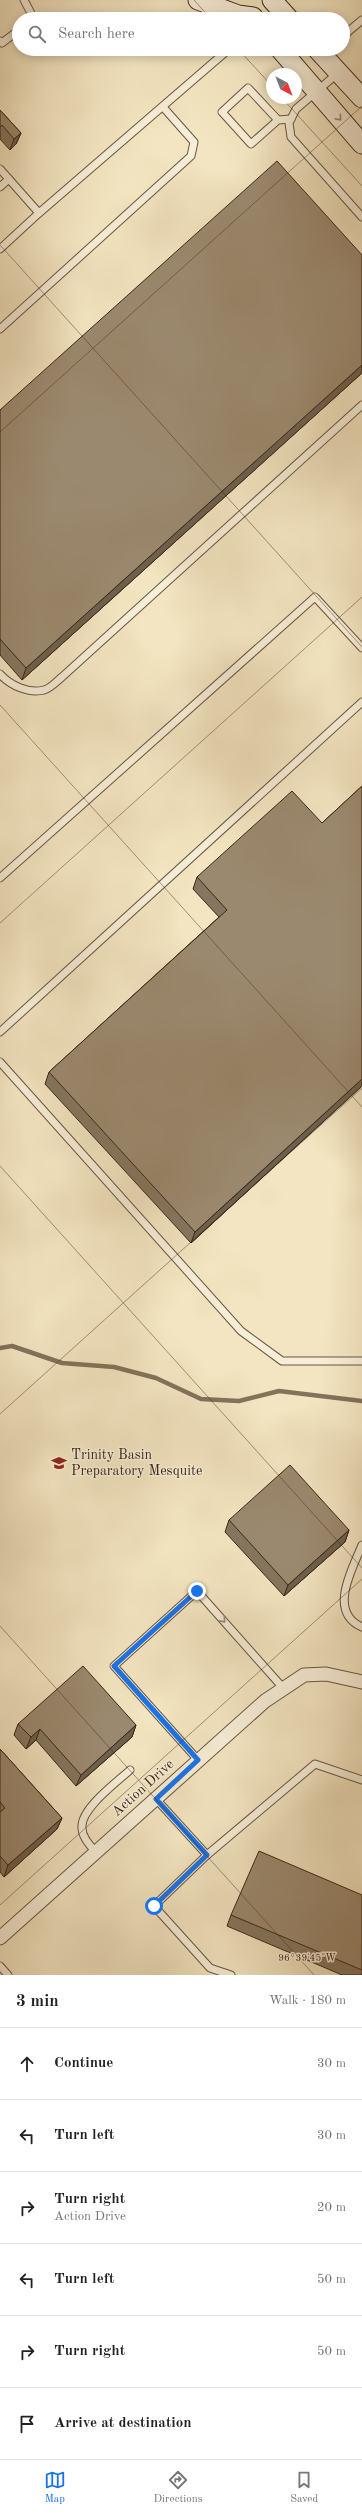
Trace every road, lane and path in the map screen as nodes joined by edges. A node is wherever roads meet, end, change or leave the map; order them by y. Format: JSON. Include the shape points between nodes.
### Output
{"nodes":[{"id":1,"x":24,"y":0,"type":"edge"},
{"id":2,"x":198,"y":0,"type":"edge"},
{"id":3,"x":238,"y":0,"type":"edge"},
{"id":4,"x":272,"y":0,"type":"edge"},
{"id":5,"x":284,"y":0,"type":"edge"},
{"id":6,"x":30,"y":12,"type":"edge"},
{"id":7,"x":230,"y":12,"type":"edge"},
{"id":8,"x":249,"y":12,"type":"edge"},
{"id":9,"x":283,"y":12,"type":"edge"},
{"id":10,"x":292,"y":12,"type":"edge"},
{"id":11,"x":362,"y":20,"type":"edge"},
{"id":12,"x":350,"y":30,"type":"edge"},
{"id":13,"x":12,"y":35,"type":"edge"},
{"id":14,"x":0,"y":41,"type":"edge"},
{"id":15,"x":221,"y":56,"type":"edge"},
{"id":16,"x":286,"y":56,"type":"edge"},
{"id":17,"x":326,"y":56,"type":"edge"},
{"id":18,"x":339,"y":73,"type":"junction"},
{"id":19,"x":316,"y":92,"type":"junction"},
{"id":20,"x":362,"y":98,"type":"edge"},
{"id":21,"x":163,"y":107,"type":"junction"},
{"id":22,"x":291,"y":119,"type":"junction"},
{"id":23,"x":278,"y":120,"type":"junction"},
{"id":24,"x":362,"y":144,"type":"edge"},
{"id":25,"x":0,"y":169,"type":"edge"},
{"id":26,"x":9,"y":179,"type":"junction"},
{"id":27,"x":0,"y":187,"type":"edge"},
{"id":28,"x":39,"y":213,"type":"junction"},
{"id":29,"x":362,"y":217,"type":"edge"},
{"id":30,"x":0,"y":249,"type":"edge"},
{"id":31,"x":0,"y":329,"type":"edge"},
{"id":32,"x":362,"y":405,"type":"edge"},
{"id":33,"x":362,"y":648,"type":"edge"},
{"id":34,"x":0,"y":674,"type":"edge"},
{"id":35,"x":362,"y":702,"type":"edge"},
{"id":36,"x":0,"y":878,"type":"edge"},
{"id":37,"x":0,"y":1032,"type":"edge"},
{"id":38,"x":0,"y":1062,"type":"edge"},
{"id":39,"x":362,"y":1361,"type":"edge"},
{"id":40,"x":362,"y":1545,"type":"edge"},
{"id":41,"x":362,"y":1627,"type":"edge"},
{"id":42,"x":362,"y":1682,"type":"edge"},
{"id":43,"x":284,"y":1688,"type":"junction"},
{"id":44,"x":198,"y":1760,"type":"junction"},
{"id":45,"x":130,"y":1770,"type":"dead end"},
{"id":46,"x":362,"y":1780,"type":"edge"},
{"id":47,"x":156,"y":1799,"type":"junction"},
{"id":48,"x":96,"y":1852,"type":"junction"},
{"id":49,"x":207,"y":1855,"type":"junction"},
{"id":50,"x":0,"y":1938,"type":"edge"},
{"id":51,"x":0,"y":1966,"type":"edge"},
{"id":52,"x":8,"y":1975,"type":"edge"},
{"id":53,"x":231,"y":1975,"type":"edge"}],
"edges":[{"from":1,"to":6,"type":"lane"},
{"from":2,"to":7,"type":"main road"},
{"from":3,"to":8,"type":"main road"},
{"from":4,"to":9,"type":"main road"},
{"from":5,"to":10,"type":"main road"},
{"from":11,"to":12,"type":"lane"},
{"from":13,"to":14,"type":"lane","via":[[2,43]]},
{"from":15,"to":21,"type":"lane"},
{"from":16,"to":19,"type":"main road"},
{"from":17,"to":18,"type":"main road"},
{"from":18,"to":19,"type":"lane"},
{"from":18,"to":20,"type":"main road"},
{"from":19,"to":22,"type":"lane","via":[[296,110]]},
{"from":19,"to":24,"type":"main road","one_way":true},
{"from":21,"to":28,"type":"lane"},
{"from":21,"to":31,"type":"lane","via":[[194,142],[191,156]]},
{"from":22,"to":23,"type":"lane"},
{"from":22,"to":29,"type":"lane","via":[[291,137]]},
{"from":23,"to":23,"type":"lane","via":[[248,88],[222,112],[252,144]]},
{"from":25,"to":26,"type":"lane"},
{"from":26,"to":27,"type":"lane"},
{"from":26,"to":28,"type":"lane"},
{"from":28,"to":30,"type":"lane"},
{"from":32,"to":34,"type":"lane","via":[[62,677],[44,690],[23,689],[6,681]]},
{"from":33,"to":36,"type":"lane","via":[[315,597]]},
{"from":35,"to":37,"type":"lane"},
{"from":38,"to":39,"type":"lane","via":[[241,1331],[282,1361]]},
{"from":40,"to":41,"type":"lane","via":[[345,1587],[343,1599],[350,1618]]},
{"from":42,"to":43,"type":"street","name":"Action Drive","via":[[326,1674],[304,1675]]},
{"from":43,"to":44,"type":"street","name":"Action Drive","via":[[265,1700]]},
{"from":44,"to":43,"type":"lane","one_way":true,"via":[[114,1666],[197,1591]]},
{"from":44,"to":47,"type":"street","name":"Action Drive"},
{"from":45,"to":48,"type":"lane","via":[[91,1806],[83,1817],[81,1829]]},
{"from":46,"to":49,"type":"lane","via":[[315,1764]]},
{"from":47,"to":48,"type":"street","name":"Action Drive"},
{"from":47,"to":49,"type":"lane"},
{"from":48,"to":50,"type":"street","name":"Action Drive"},
{"from":49,"to":53,"type":"lane","via":[[154,1906],[210,1968]]},
{"from":51,"to":52,"type":"lane"}]}
